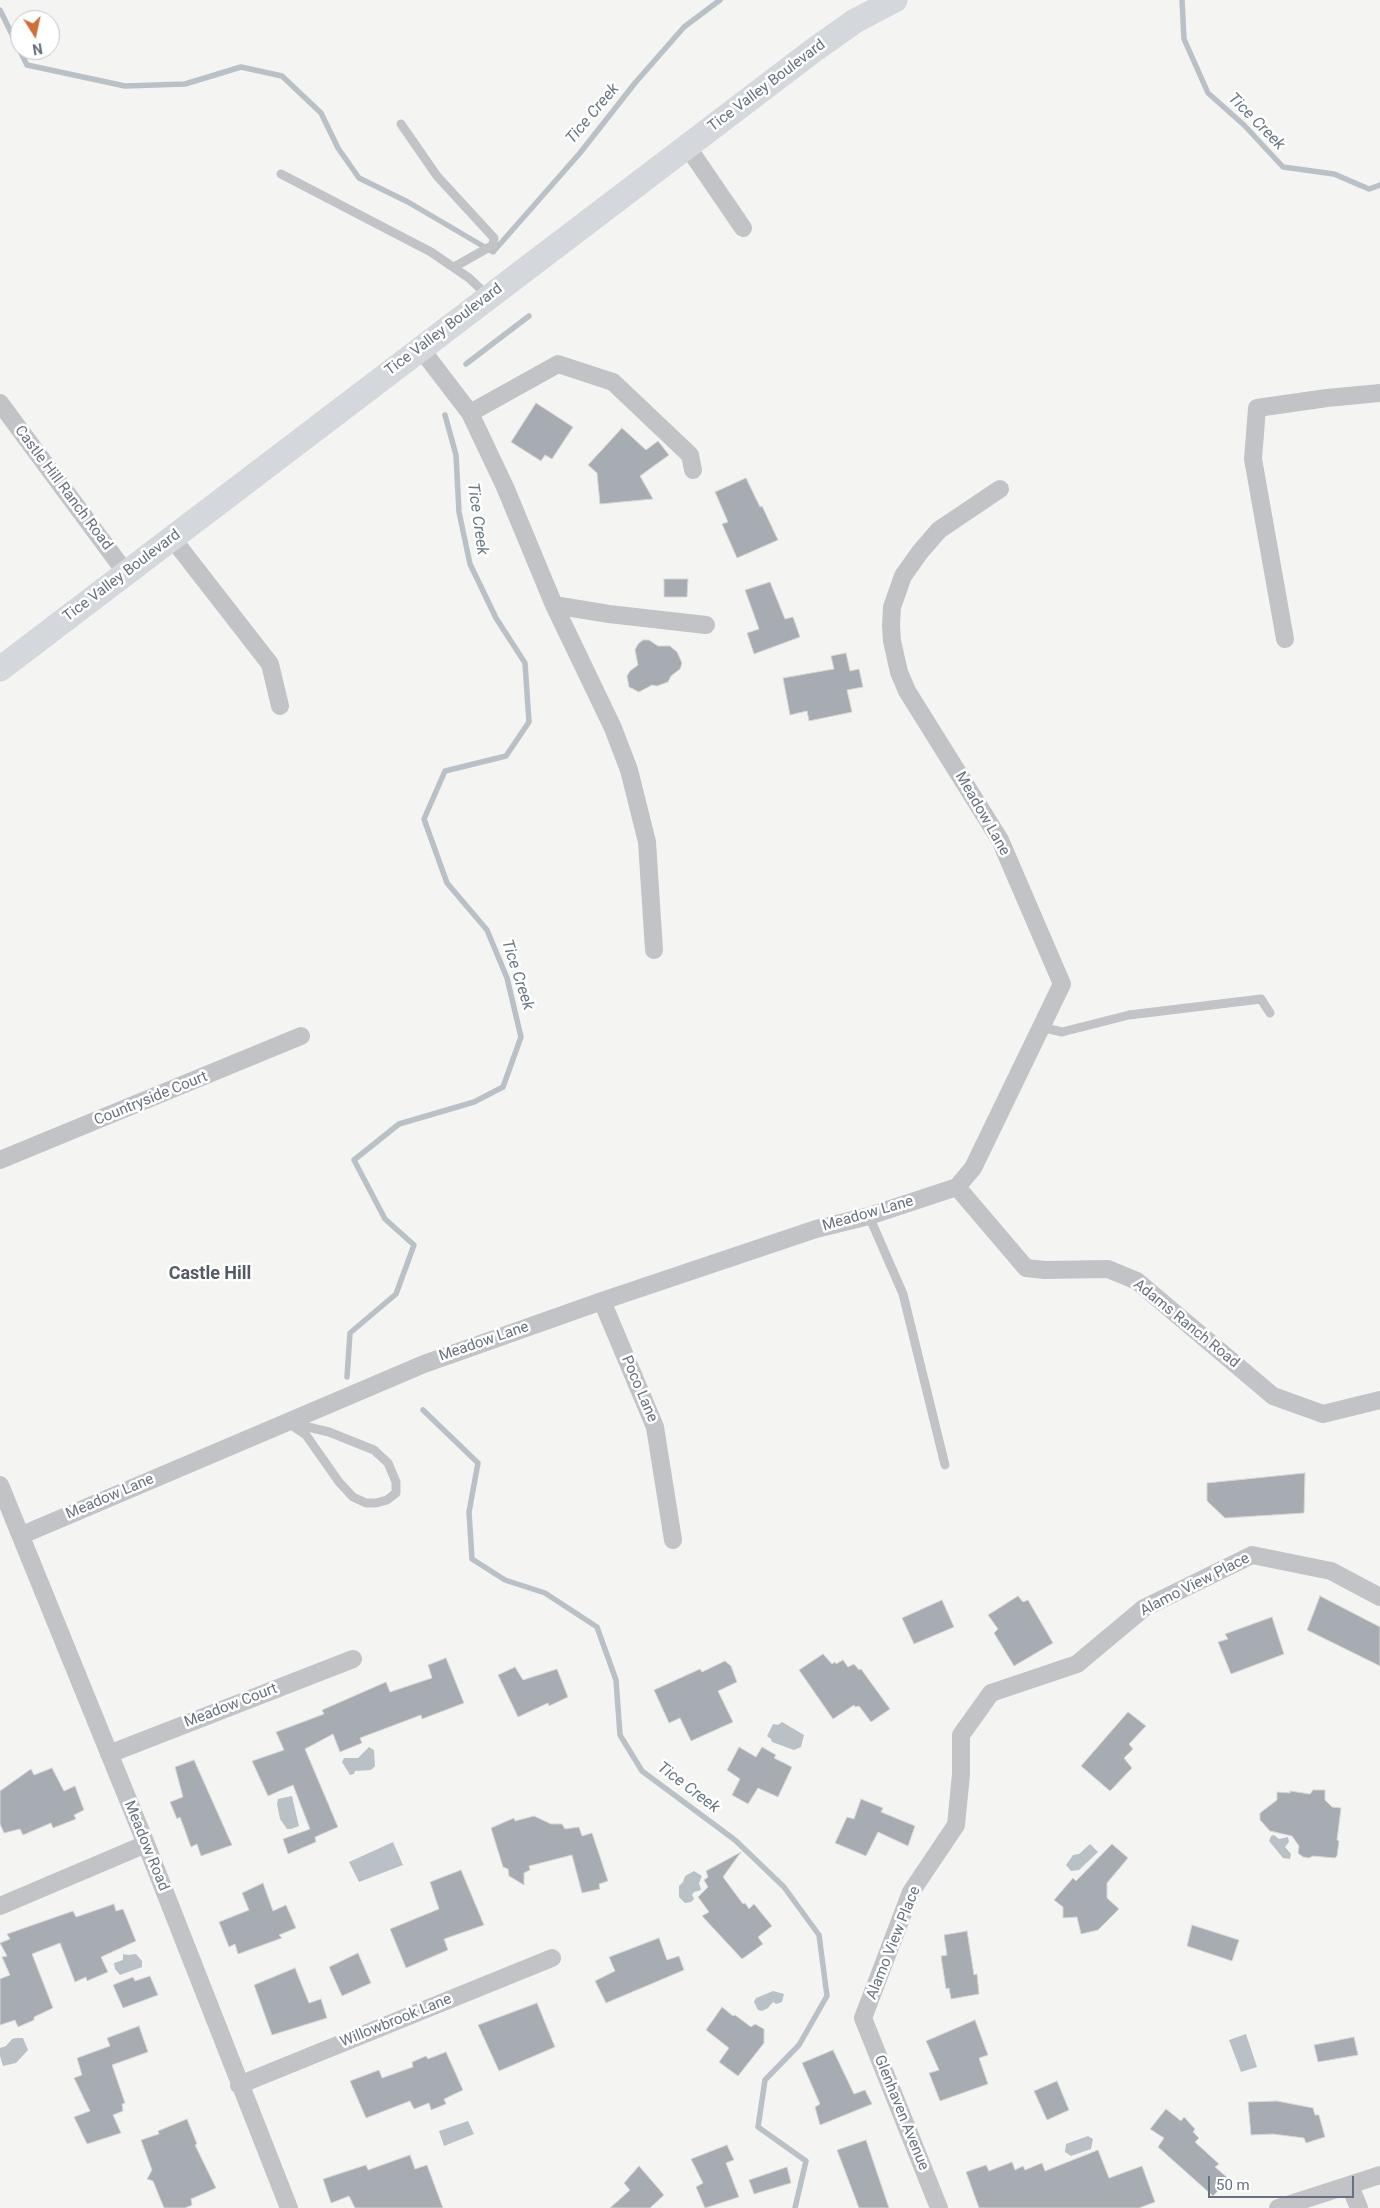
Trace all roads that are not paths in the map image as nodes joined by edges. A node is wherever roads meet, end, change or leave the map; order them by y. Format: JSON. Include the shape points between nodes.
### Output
{"nodes":[{"id":1,"x":895,"y":0,"type":"edge"},
{"id":2,"x":401,"y":124,"type":"dead end"},
{"id":3,"x":687,"y":146,"type":"junction"},
{"id":4,"x":281,"y":174,"type":"dead end"},
{"id":5,"x":743,"y":228,"type":"dead end"},
{"id":6,"x":454,"y":268,"type":"junction"},
{"id":7,"x":488,"y":297,"type":"junction"},
{"id":8,"x":421,"y":349,"type":"junction"},
{"id":9,"x":1380,"y":393,"type":"edge"},
{"id":10,"x":0,"y":403,"type":"edge"},
{"id":11,"x":470,"y":413,"type":"junction"},
{"id":12,"x":693,"y":470,"type":"dead end"},
{"id":13,"x":1000,"y":489,"type":"dead end"},
{"id":14,"x":172,"y":538,"type":"junction"},
{"id":15,"x":126,"y":573,"type":"junction"},
{"id":16,"x":554,"y":605,"type":"junction"},
{"id":17,"x":706,"y":625,"type":"dead end"},
{"id":18,"x":1285,"y":638,"type":"dead end"},
{"id":19,"x":0,"y":669,"type":"edge"},
{"id":20,"x":280,"y":706,"type":"dead end"},
{"id":21,"x":654,"y":950,"type":"dead end"},
{"id":22,"x":1270,"y":1013,"type":"dead end"},
{"id":23,"x":1041,"y":1027,"type":"junction"},
{"id":24,"x":301,"y":1036,"type":"dead end"},
{"id":25,"x":0,"y":1160,"type":"edge"},
{"id":26,"x":957,"y":1188,"type":"junction"},
{"id":27,"x":869,"y":1216,"type":"junction"},
{"id":28,"x":602,"y":1301,"type":"junction"},
{"id":29,"x":1380,"y":1400,"type":"edge"},
{"id":30,"x":287,"y":1422,"type":"junction"},
{"id":31,"x":945,"y":1465,"type":"dead end"},
{"id":32,"x":0,"y":1485,"type":"edge"},
{"id":33,"x":22,"y":1535,"type":"junction"},
{"id":34,"x":673,"y":1540,"type":"dead end"},
{"id":35,"x":1380,"y":1597,"type":"edge"},
{"id":36,"x":352,"y":1659,"type":"dead end"},
{"id":37,"x":109,"y":1754,"type":"junction"},
{"id":38,"x":146,"y":1844,"type":"junction"},
{"id":39,"x":0,"y":1906,"type":"edge"},
{"id":40,"x":552,"y":1958,"type":"dead end"},
{"id":41,"x":863,"y":2018,"type":"joint"},
{"id":42,"x":239,"y":2084,"type":"junction"},
{"id":43,"x":1380,"y":2175,"type":"edge"},
{"id":44,"x":1350,"y":2186,"type":"junction"},
{"id":45,"x":289,"y":2208,"type":"edge"},
{"id":46,"x":939,"y":2208,"type":"edge"},
{"id":47,"x":1278,"y":2208,"type":"edge"},
{"id":48,"x":1359,"y":2208,"type":"edge"}],
"edges":[{"from":1,"to":3,"type":"street","name":"Tice Valley Boulevard","via":[[848,26]]},
{"from":2,"to":6,"type":"lane","via":[[437,176],[494,238],[493,245]]},
{"from":3,"to":5,"type":"street"},
{"from":3,"to":7,"type":"street","name":"Tice Valley Boulevard"},
{"from":4,"to":6,"type":"lane","via":[[431,252]]},
{"from":6,"to":7,"type":"lane"},
{"from":7,"to":8,"type":"street","name":"Tice Valley Boulevard"},
{"from":8,"to":11,"type":"street"},
{"from":8,"to":14,"type":"street","name":"Tice Valley Boulevard"},
{"from":9,"to":18,"type":"street","via":[[1257,408],[1253,460]]},
{"from":10,"to":15,"type":"street","name":"Castle Hill Ranch Road"},
{"from":11,"to":12,"type":"street","via":[[558,364],[613,382],[690,455]]},
{"from":11,"to":16,"type":"street","via":[[506,488]]},
{"from":13,"to":23,"type":"street","name":"Meadow Lane","via":[[939,530],[903,576],[892,607],[892,640],[907,691],[1000,840],[1062,984]]},
{"from":14,"to":15,"type":"street","name":"Tice Valley Boulevard"},
{"from":14,"to":20,"type":"street","via":[[270,664]]},
{"from":15,"to":19,"type":"street","name":"Tice Valley Boulevard"},
{"from":16,"to":17,"type":"street"},
{"from":16,"to":21,"type":"street","via":[[613,728],[629,770],[647,842]]},
{"from":22,"to":23,"type":"lane","via":[[1261,999],[1129,1015],[1062,1032]]},
{"from":23,"to":26,"type":"street","name":"Meadow Lane","via":[[973,1168]]},
{"from":24,"to":25,"type":"street","name":"Countryside Court"},
{"from":26,"to":27,"type":"street","name":"Meadow Lane"},
{"from":26,"to":29,"type":"street","name":"Adams Ranch Road","via":[[1026,1268],[1108,1269],[1137,1281],[1273,1396],[1323,1414]]},
{"from":27,"to":28,"type":"street","name":"Meadow Lane","via":[[816,1229]]},
{"from":27,"to":31,"type":"lane","via":[[903,1294]]},
{"from":28,"to":30,"type":"street","name":"Meadow Lane","via":[[424,1364]]},
{"from":28,"to":34,"type":"street","name":"Poco Lane","via":[[655,1427]]},
{"from":30,"to":30,"type":"lane","via":[[330,1432],[374,1450],[388,1463],[396,1482],[396,1493],[376,1503],[366,1503],[353,1497],[306,1435]]},
{"from":30,"to":33,"type":"street","name":"Meadow Lane"},
{"from":32,"to":33,"type":"street","name":"Meadow Road"},
{"from":33,"to":37,"type":"street","name":"Meadow Road"},
{"from":35,"to":41,"type":"street","name":"Alamo View Place","via":[[1331,1571],[1252,1555],[1144,1608],[1077,1664],[991,1693],[961,1735],[956,1825],[912,1892]]},
{"from":36,"to":37,"type":"street","name":"Meadow Court"},
{"from":37,"to":38,"type":"street","name":"Meadow Road"},
{"from":38,"to":39,"type":"street"},
{"from":38,"to":42,"type":"street","name":"Meadow Road"},
{"from":40,"to":42,"type":"street","name":"Willowbrook Lane"},
{"from":41,"to":46,"type":"street","name":"Glenhaven Avenue"},
{"from":42,"to":45,"type":"street","name":"Meadow Road"},
{"from":43,"to":44,"type":"street"},
{"from":44,"to":47,"type":"street"},
{"from":44,"to":48,"type":"street"}]}
